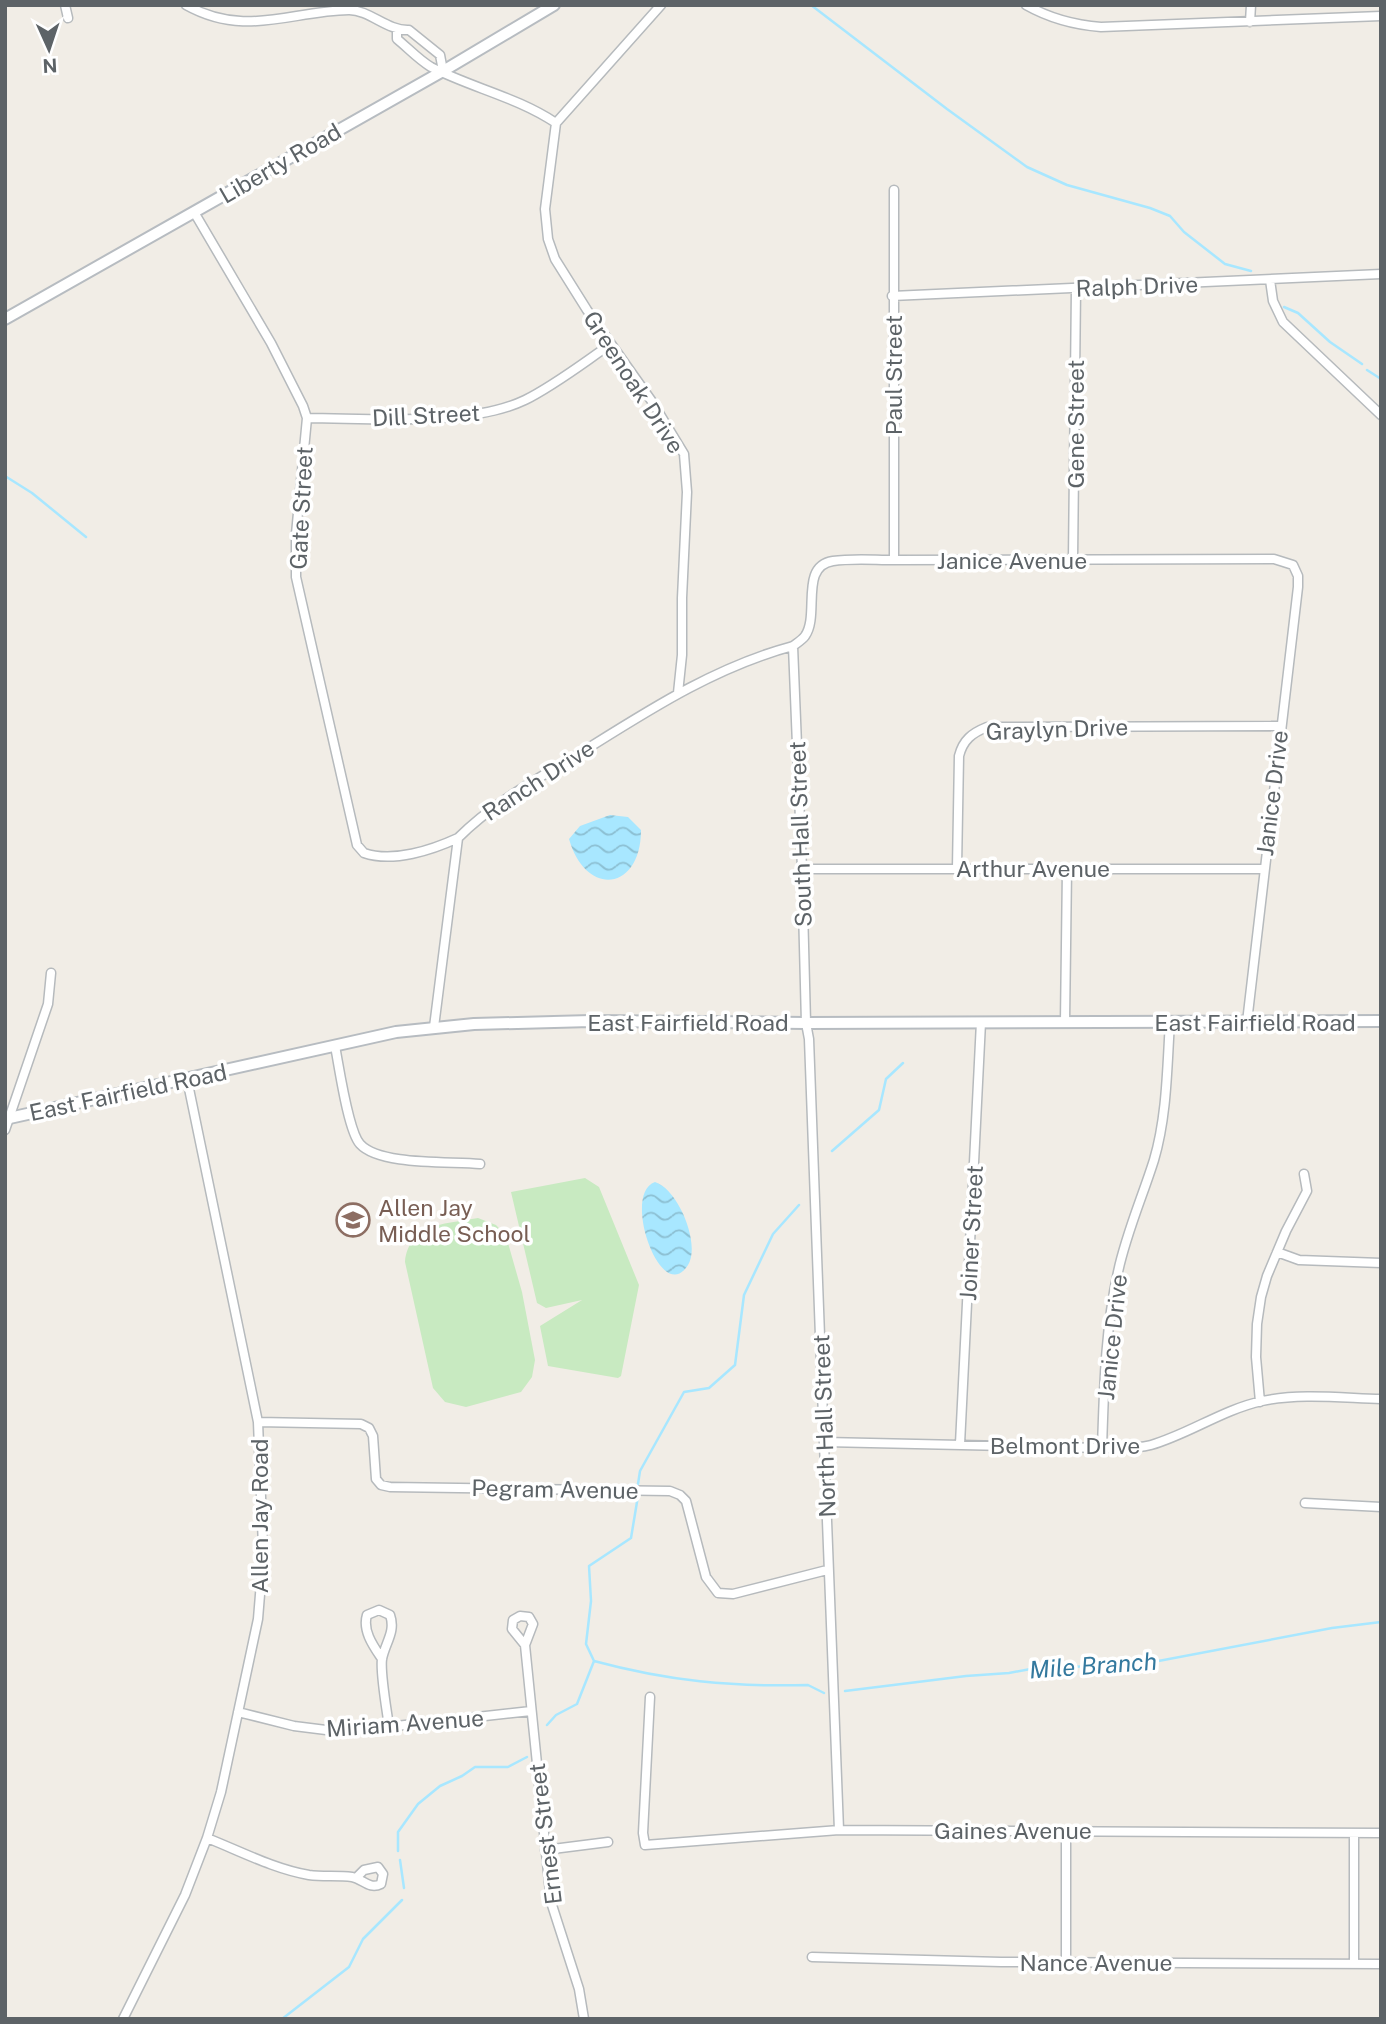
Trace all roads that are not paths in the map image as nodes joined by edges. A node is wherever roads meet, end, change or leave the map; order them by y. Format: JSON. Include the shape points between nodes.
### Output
{"nodes":[{"id":1,"x":65,"y":5,"type":"edge"},
{"id":2,"x":186,"y":5,"type":"edge"},
{"id":3,"x":554,"y":5,"type":"edge"},
{"id":4,"x":661,"y":5,"type":"edge"},
{"id":5,"x":1026,"y":5,"type":"edge"},
{"id":6,"x":1251,"y":5,"type":"edge"},
{"id":7,"x":352,"y":8,"type":"edge"},
{"id":8,"x":1381,"y":16,"type":"edge"},
{"id":9,"x":68,"y":18,"type":"dead end"},
{"id":10,"x":1251,"y":22,"type":"junction"},
{"id":11,"x":397,"y":30,"type":"junction"},
{"id":12,"x":443,"y":71,"type":"junction"},
{"id":13,"x":556,"y":122,"type":"junction"},
{"id":14,"x":894,"y":190,"type":"dead end"},
{"id":15,"x":194,"y":212,"type":"junction"},
{"id":16,"x":1381,"y":274,"type":"edge"},
{"id":17,"x":1270,"y":280,"type":"junction"},
{"id":18,"x":1076,"y":288,"type":"junction"},
{"id":19,"x":892,"y":296,"type":"junction"},
{"id":20,"x":5,"y":319,"type":"edge"},
{"id":21,"x":611,"y":344,"type":"junction"},
{"id":22,"x":1381,"y":415,"type":"edge"},
{"id":23,"x":307,"y":418,"type":"junction"},
{"id":24,"x":894,"y":560,"type":"junction"},
{"id":25,"x":1073,"y":560,"type":"junction"},
{"id":26,"x":1293,"y":565,"type":"joint"},
{"id":27,"x":793,"y":646,"type":"junction"},
{"id":28,"x":678,"y":693,"type":"junction"},
{"id":29,"x":1281,"y":726,"type":"junction"},
{"id":30,"x":458,"y":838,"type":"junction"},
{"id":31,"x":957,"y":868,"type":"junction"},
{"id":32,"x":803,"y":869,"type":"junction"},
{"id":33,"x":1067,"y":869,"type":"junction"},
{"id":34,"x":1263,"y":869,"type":"junction"},
{"id":35,"x":51,"y":973,"type":"dead end"},
{"id":36,"x":1381,"y":1021,"type":"edge"},
{"id":37,"x":981,"y":1022,"type":"junction"},
{"id":38,"x":1065,"y":1022,"type":"junction"},
{"id":39,"x":1170,"y":1022,"type":"junction"},
{"id":40,"x":1247,"y":1022,"type":"junction"},
{"id":41,"x":806,"y":1023,"type":"junction"},
{"id":42,"x":435,"y":1027,"type":"junction"},
{"id":43,"x":335,"y":1046,"type":"junction"},
{"id":44,"x":187,"y":1079,"type":"junction"},
{"id":45,"x":7,"y":1122,"type":"edge"},
{"id":46,"x":480,"y":1164,"type":"dead end"},
{"id":47,"x":1304,"y":1174,"type":"dead end"},
{"id":48,"x":1277,"y":1252,"type":"junction"},
{"id":49,"x":1381,"y":1263,"type":"edge"},
{"id":50,"x":1381,"y":1399,"type":"edge"},
{"id":51,"x":1260,"y":1402,"type":"junction"},
{"id":52,"x":258,"y":1422,"type":"junction"},
{"id":53,"x":825,"y":1442,"type":"junction"},
{"id":54,"x":960,"y":1444,"type":"junction"},
{"id":55,"x":1102,"y":1448,"type":"junction"},
{"id":56,"x":1305,"y":1503,"type":"dead end"},
{"id":57,"x":1381,"y":1507,"type":"edge"},
{"id":58,"x":827,"y":1570,"type":"junction"},
{"id":59,"x":525,"y":1645,"type":"dead end"},
{"id":60,"x":382,"y":1659,"type":"junction"},
{"id":61,"x":650,"y":1697,"type":"dead end"},
{"id":62,"x":531,"y":1711,"type":"junction"},
{"id":63,"x":238,"y":1712,"type":"junction"},
{"id":64,"x":389,"y":1727,"type":"junction"},
{"id":65,"x":839,"y":1830,"type":"junction"},
{"id":66,"x":1066,"y":1830,"type":"junction"},
{"id":67,"x":1354,"y":1833,"type":"junction"},
{"id":68,"x":1381,"y":1833,"type":"edge"},
{"id":69,"x":207,"y":1838,"type":"junction"},
{"id":70,"x":608,"y":1842,"type":"dead end"},
{"id":71,"x":545,"y":1850,"type":"junction"},
{"id":72,"x":356,"y":1878,"type":"dead end"},
{"id":73,"x":812,"y":1957,"type":"dead end"},
{"id":74,"x":1066,"y":1962,"type":"junction"},
{"id":75,"x":1354,"y":1964,"type":"junction"},
{"id":76,"x":1381,"y":1964,"type":"edge"},
{"id":77,"x":123,"y":2019,"type":"edge"},
{"id":78,"x":584,"y":2019,"type":"edge"}],
"edges":[{"from":1,"to":9,"type":"street"},
{"from":2,"to":7,"type":"street","via":[[216,17],[251,22]]},
{"from":3,"to":12,"type":"main road","name":"Liberty Road"},
{"from":4,"to":13,"type":"street"},
{"from":5,"to":10,"type":"street","via":[[1066,22],[1093,27]]},
{"from":6,"to":10,"type":"street"},
{"from":7,"to":11,"type":"street"},
{"from":8,"to":10,"type":"street"},
{"from":11,"to":12,"type":"street","via":[[397,39],[429,66]]},
{"from":11,"to":12,"type":"street","via":[[409,30],[440,55]]},
{"from":12,"to":13,"type":"street","via":[[534,108]]},
{"from":12,"to":15,"type":"main road","name":"Liberty Road"},
{"from":13,"to":21,"type":"street","name":"Greenoak Drive","via":[[545,209],[550,247]]},
{"from":14,"to":19,"type":"street","name":"Paul Street"},
{"from":15,"to":20,"type":"main road","name":"Liberty Road"},
{"from":15,"to":23,"type":"street","name":"Gate Street","via":[[271,343]]},
{"from":16,"to":17,"type":"street","name":"Ralph Drive"},
{"from":17,"to":18,"type":"street","name":"Ralph Drive"},
{"from":17,"to":22,"type":"street","via":[[1283,322]]},
{"from":18,"to":19,"type":"street","name":"Ralph Drive"},
{"from":18,"to":25,"type":"street","name":"Gene Street"},
{"from":19,"to":24,"type":"street","name":"Paul Street"},
{"from":21,"to":23,"type":"street","name":"Dill Street","via":[[525,400],[483,414]]},
{"from":21,"to":28,"type":"street","name":"Greenoak Drive","via":[[684,454],[687,492]]},
{"from":23,"to":30,"type":"street","name":"Gate Street","via":[[296,578],[357,845],[364,853],[386,856]]},
{"from":24,"to":25,"type":"street","name":"Janice Avenue"},
{"from":24,"to":27,"type":"street","name":"Janice Avenue","via":[[831,561],[821,566],[813,576],[810,628]]},
{"from":25,"to":26,"type":"street","name":"Janice Avenue","via":[[1274,559]]},
{"from":26,"to":29,"type":"street","name":"Janice Drive","via":[[1298,587]]},
{"from":27,"to":28,"type":"street","name":"Ranch Drive"},
{"from":27,"to":32,"type":"street","name":"South Hall Street"},
{"from":28,"to":30,"type":"street","name":"Ranch Drive","via":[[508,797]]},
{"from":29,"to":31,"type":"street","name":"Graylyn Drive","via":[[987,727],[977,731],[965,741],[959,756]]},
{"from":29,"to":34,"type":"street","name":"Janice Drive"},
{"from":30,"to":42,"type":"street"},
{"from":31,"to":32,"type":"street","name":"Arthur Avenue"},
{"from":31,"to":33,"type":"street","name":"Arthur Avenue"},
{"from":32,"to":41,"type":"street","name":"South Hall Street"},
{"from":33,"to":34,"type":"street","name":"Arthur Avenue"},
{"from":33,"to":38,"type":"street"},
{"from":34,"to":40,"type":"street","name":"Janice Drive"},
{"from":35,"to":45,"type":"street","via":[[48,1003]]},
{"from":36,"to":40,"type":"main road","name":"East Fairfield Road"},
{"from":37,"to":38,"type":"main road","name":"East Fairfield Road"},
{"from":37,"to":41,"type":"main road","name":"East Fairfield Road"},
{"from":37,"to":54,"type":"street","name":"Joiner Street"},
{"from":38,"to":39,"type":"main road","name":"East Fairfield Road"},
{"from":39,"to":40,"type":"main road","name":"East Fairfield Road"},
{"from":39,"to":55,"type":"street","name":"Janice Drive","via":[[1161,1130],[1129,1228],[1111,1315]]},
{"from":41,"to":42,"type":"main road","name":"East Fairfield Road","via":[[591,1021]]},
{"from":41,"to":53,"type":"street","name":"North Hall Street"},
{"from":42,"to":43,"type":"main road","name":"East Fairfield Road"},
{"from":43,"to":44,"type":"main road","name":"East Fairfield Road"},
{"from":43,"to":46,"type":"street","via":[[359,1144],[377,1156]]},
{"from":44,"to":45,"type":"main road","name":"East Fairfield Road"},
{"from":44,"to":52,"type":"street","name":"Allen Jay Road"},
{"from":47,"to":48,"type":"street","via":[[1307,1191]]},
{"from":48,"to":49,"type":"street","via":[[1299,1260]]},
{"from":48,"to":51,"type":"street","via":[[1257,1324]]},
{"from":50,"to":51,"type":"street","name":"Belmont Drive","via":[[1303,1397]]},
{"from":51,"to":55,"type":"street","name":"Belmont Drive","via":[[1148,1446]]},
{"from":52,"to":58,"type":"street","name":"Pegram Avenue","via":[[361,1424],[373,1436],[376,1479],[390,1487],[670,1491],[686,1501],[706,1577],[718,1593],[731,1594]]},
{"from":52,"to":63,"type":"street","name":"Allen Jay Road","via":[[264,1547],[258,1619]]},
{"from":53,"to":54,"type":"street","name":"Belmont Drive"},
{"from":53,"to":58,"type":"street","name":"North Hall Street"},
{"from":54,"to":55,"type":"street","name":"Belmont Drive"},
{"from":56,"to":57,"type":"street"},
{"from":58,"to":65,"type":"street","name":"North Hall Street"},
{"from":59,"to":62,"type":"street","name":"Ernest Street"},
{"from":60,"to":60,"type":"street","via":[[392,1620],[379,1610],[365,1621]]},
{"from":60,"to":64,"type":"street"},
{"from":61,"to":65,"type":"street","name":"Gaines Avenue","via":[[645,1845]]},
{"from":62,"to":64,"type":"street","name":"Miriam Avenue"},
{"from":62,"to":71,"type":"street","name":"Ernest Street"},
{"from":63,"to":64,"type":"street","name":"Miriam Avenue","via":[[323,1731]]},
{"from":63,"to":69,"type":"street","name":"Allen Jay Road"},
{"from":65,"to":66,"type":"street","name":"Gaines Avenue"},
{"from":66,"to":67,"type":"street","name":"Gaines Avenue"},
{"from":66,"to":74,"type":"street"},
{"from":67,"to":68,"type":"street","name":"Gaines Avenue"},
{"from":67,"to":75,"type":"street"},
{"from":69,"to":72,"type":"street","via":[[307,1875]]},
{"from":69,"to":77,"type":"street","name":"Allen Jay Road","via":[[168,1932]]},
{"from":70,"to":71,"type":"street"},
{"from":71,"to":78,"type":"street","name":"Ernest Street","via":[[551,1902]]},
{"from":73,"to":74,"type":"street","name":"Nance Avenue"},
{"from":74,"to":75,"type":"street","name":"Nance Avenue"},
{"from":75,"to":76,"type":"street","name":"Nance Avenue"}]}
